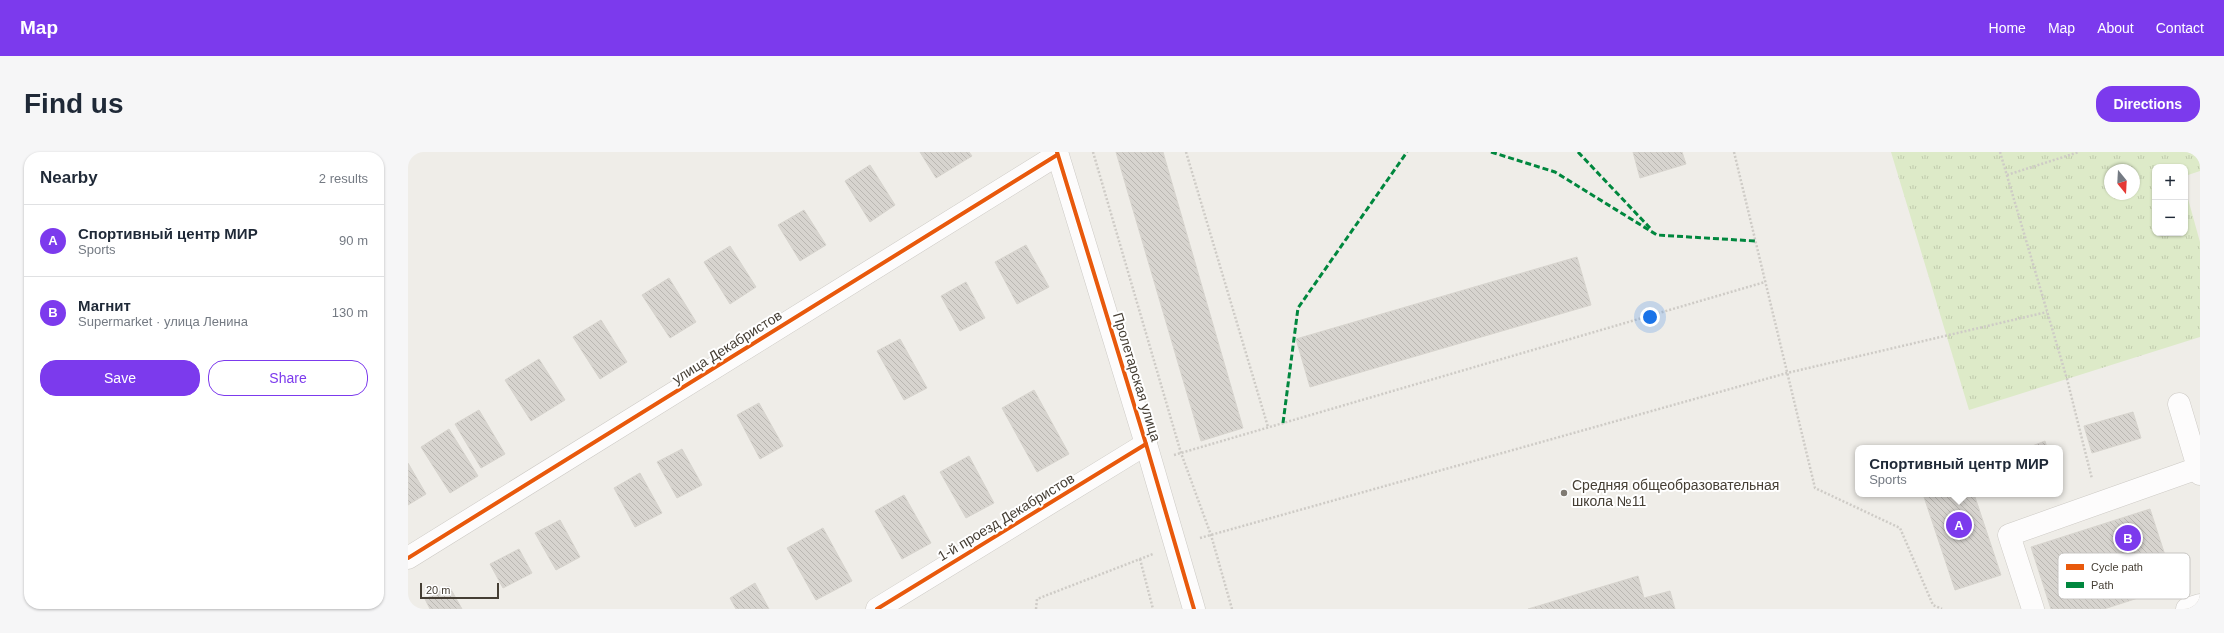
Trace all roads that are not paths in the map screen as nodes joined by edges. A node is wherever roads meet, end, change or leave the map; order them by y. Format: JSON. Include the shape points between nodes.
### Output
{"nodes":[{"id":1,"x":1057,"y":154,"type":"edge"},
{"id":2,"x":2179,"y":404,"type":"dead end"},
{"id":3,"x":1149,"y":453,"type":"junction"},
{"id":4,"x":2199,"y":471,"type":"edge"},
{"id":5,"x":408,"y":558,"type":"edge"},
{"id":6,"x":2200,"y":605,"type":"edge"},
{"id":7,"x":877,"y":609,"type":"edge"},
{"id":8,"x":1194,"y":609,"type":"edge"},
{"id":9,"x":2033,"y":609,"type":"edge"},
{"id":10,"x":2187,"y":609,"type":"edge"}],
"edges":[{"from":1,"to":3,"type":"street","name":"Пролетарская улица"},
{"from":1,"to":5,"type":"street","name":"улица Декабристов"},
{"from":2,"to":4,"type":"street"},
{"from":3,"to":7,"type":"street","name":"1-й проезд Декабристов"},
{"from":3,"to":8,"type":"street","name":"Пролетарская улица"},
{"from":4,"to":9,"type":"street","via":[[2009,535]]},
{"from":6,"to":10,"type":"street"}]}
